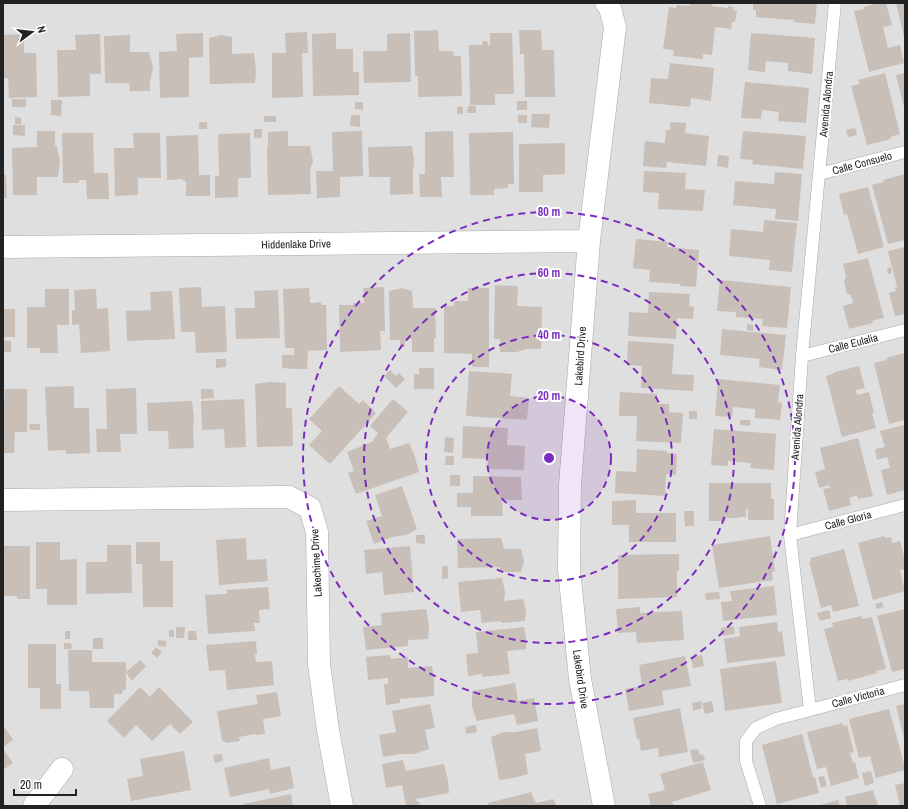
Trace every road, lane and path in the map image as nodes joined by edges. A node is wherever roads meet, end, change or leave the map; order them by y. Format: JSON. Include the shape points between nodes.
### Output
{"nodes":[{"id":1,"x":606,"y":3,"type":"edge"},
{"id":2,"x":835,"y":3,"type":"edge"},
{"id":3,"x":905,"y":152,"type":"edge"},
{"id":4,"x":819,"y":174,"type":"junction"},
{"id":5,"x":589,"y":241,"type":"junction"},
{"id":6,"x":3,"y":247,"type":"edge"},
{"id":7,"x":905,"y":330,"type":"edge"},
{"id":8,"x":802,"y":356,"type":"junction"},
{"id":9,"x":3,"y":500,"type":"edge"},
{"id":10,"x":905,"y":505,"type":"edge"},
{"id":11,"x":790,"y":535,"type":"junction"},
{"id":12,"x":905,"y":685,"type":"edge"},
{"id":13,"x":810,"y":710,"type":"junction"},
{"id":14,"x":62,"y":769,"type":"dead end"},
{"id":15,"x":34,"y":806,"type":"edge"},
{"id":16,"x":342,"y":806,"type":"edge"},
{"id":17,"x":604,"y":806,"type":"edge"},
{"id":18,"x":760,"y":806,"type":"edge"}],
"edges":[{"from":1,"to":5,"type":"street","name":"Lakebird Drive","via":[[615,27]]},
{"from":2,"to":4,"type":"lane","name":"Avenida Alondra"},
{"from":3,"to":4,"type":"lane","name":"Calle Consuelo"},
{"from":4,"to":8,"type":"lane","name":"Avenida Alondra"},
{"from":5,"to":6,"type":"street","name":"Hiddenlake Drive"},
{"from":5,"to":17,"type":"street","name":"Lakebird Drive","via":[[570,484],[569,569],[580,679]]},
{"from":7,"to":8,"type":"lane","name":"Calle Eulalia"},
{"from":8,"to":11,"type":"lane","name":"Avenida Alondra"},
{"from":9,"to":16,"type":"street","name":"Lakechime Drive","via":[[289,497],[310,508],[317,532],[319,664]]},
{"from":10,"to":11,"type":"lane","name":"Calle Gloria"},
{"from":11,"to":13,"type":"lane","name":"Avenida Alondra"},
{"from":12,"to":13,"type":"lane","name":"Calle Victoria"},
{"from":13,"to":18,"type":"lane","via":[[776,719],[756,728],[746,741],[746,761]]},
{"from":14,"to":15,"type":"street"}]}
